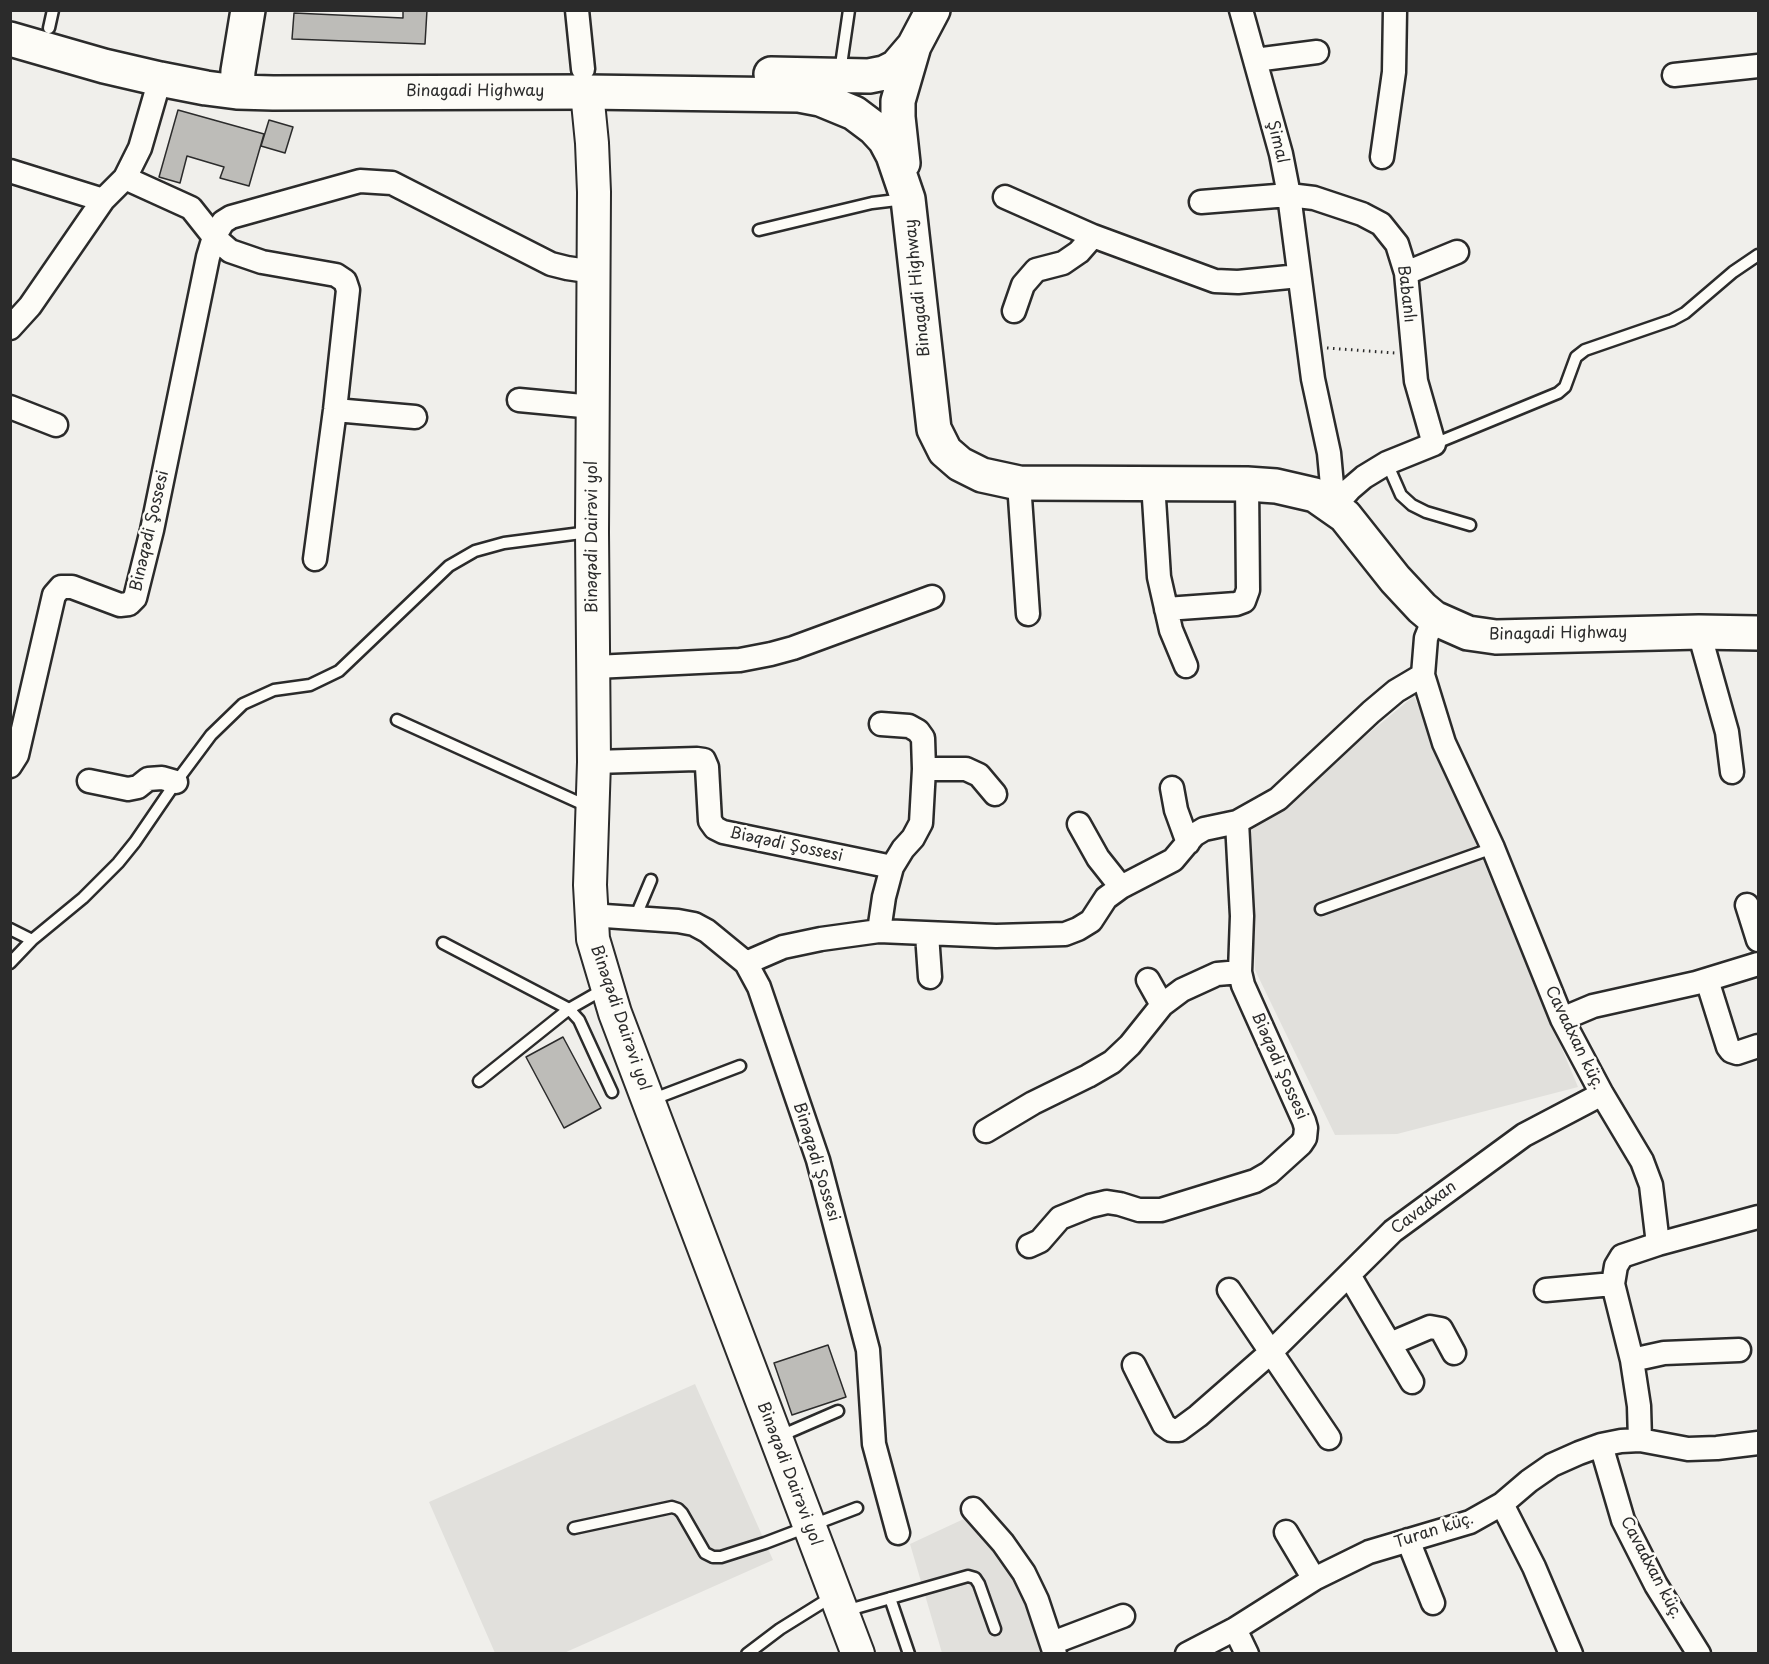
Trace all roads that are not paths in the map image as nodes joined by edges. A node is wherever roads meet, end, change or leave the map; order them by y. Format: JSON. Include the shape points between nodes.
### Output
{"nodes":[{"id":1,"x":248,"y":10,"type":"edge"},
{"id":2,"x":577,"y":10,"type":"edge"},
{"id":3,"x":849,"y":10,"type":"edge"},
{"id":4,"x":933,"y":10,"type":"edge"},
{"id":5,"x":1241,"y":10,"type":"edge"},
{"id":6,"x":1395,"y":10,"type":"edge"},
{"id":7,"x":10,"y":16,"type":"edge"},
{"id":8,"x":51,"y":19,"type":"edge"},
{"id":9,"x":10,"y":39,"type":"edge"},
{"id":10,"x":914,"y":46,"type":"junction"},
{"id":11,"x":1317,"y":52,"type":"dead end"},
{"id":12,"x":1255,"y":60,"type":"junction"},
{"id":13,"x":1758,"y":66,"type":"edge"},
{"id":14,"x":840,"y":75,"type":"junction"},
{"id":15,"x":1674,"y":75,"type":"dead end"},
{"id":16,"x":160,"y":79,"type":"junction"},
{"id":17,"x":238,"y":81,"type":"junction"},
{"id":18,"x":585,"y":81,"type":"junction"},
{"id":19,"x":1382,"y":157,"type":"dead end"},
{"id":20,"x":10,"y":171,"type":"edge"},
{"id":21,"x":125,"y":178,"type":"junction"},
{"id":22,"x":1289,"y":195,"type":"junction"},
{"id":23,"x":1005,"y":197,"type":"dead end"},
{"id":24,"x":908,"y":199,"type":"junction"},
{"id":25,"x":103,"y":200,"type":"junction"},
{"id":26,"x":1201,"y":202,"type":"dead end"},
{"id":27,"x":759,"y":230,"type":"dead end"},
{"id":28,"x":1093,"y":236,"type":"junction"},
{"id":29,"x":214,"y":237,"type":"junction"},
{"id":30,"x":1457,"y":252,"type":"dead end"},
{"id":31,"x":1758,"y":255,"type":"edge"},
{"id":32,"x":594,"y":272,"type":"junction"},
{"id":33,"x":1406,"y":273,"type":"junction"},
{"id":34,"x":1299,"y":276,"type":"junction"},
{"id":35,"x":1014,"y":312,"type":"dead end"},
{"id":36,"x":10,"y":328,"type":"edge"},
{"id":37,"x":519,"y":400,"type":"dead end"},
{"id":38,"x":10,"y":407,"type":"edge"},
{"id":39,"x":593,"y":407,"type":"junction"},
{"id":40,"x":335,"y":410,"type":"junction"},
{"id":41,"x":415,"y":417,"type":"dead end"},
{"id":42,"x":56,"y":425,"type":"dead end"},
{"id":43,"x":1434,"y":444,"type":"junction"},
{"id":44,"x":1387,"y":463,"type":"junction"},
{"id":45,"x":1019,"y":483,"type":"junction"},
{"id":46,"x":1153,"y":483,"type":"junction"},
{"id":47,"x":1247,"y":484,"type":"junction"},
{"id":48,"x":1334,"y":507,"type":"junction"},
{"id":49,"x":1470,"y":525,"type":"dead end"},
{"id":50,"x":592,"y":532,"type":"junction"},
{"id":51,"x":315,"y":559,"type":"dead end"},
{"id":52,"x":932,"y":597,"type":"dead end"},
{"id":53,"x":1166,"y":609,"type":"junction"},
{"id":54,"x":1028,"y":614,"type":"dead end"},
{"id":55,"x":1434,"y":618,"type":"junction"},
{"id":56,"x":1699,"y":632,"type":"junction"},
{"id":57,"x":1758,"y":633,"type":"edge"},
{"id":58,"x":1186,"y":666,"type":"dead end"},
{"id":59,"x":595,"y":667,"type":"junction"},
{"id":60,"x":1423,"y":675,"type":"junction"},
{"id":61,"x":397,"y":720,"type":"dead end"},
{"id":62,"x":881,"y":724,"type":"dead end"},
{"id":63,"x":594,"y":762,"type":"junction"},
{"id":64,"x":10,"y":766,"type":"edge"},
{"id":65,"x":924,"y":769,"type":"junction"},
{"id":66,"x":1732,"y":772,"type":"dead end"},
{"id":67,"x":89,"y":781,"type":"dead end"},
{"id":68,"x":176,"y":782,"type":"junction"},
{"id":69,"x":1172,"y":788,"type":"dead end"},
{"id":70,"x":995,"y":794,"type":"dead end"},
{"id":71,"x":592,"y":808,"type":"junction"},
{"id":72,"x":1237,"y":822,"type":"junction"},
{"id":73,"x":1079,"y":824,"type":"dead end"},
{"id":74,"x":1188,"y":843,"type":"junction"},
{"id":75,"x":1493,"y":848,"type":"junction"},
{"id":76,"x":892,"y":867,"type":"junction"},
{"id":77,"x":651,"y":880,"type":"dead end"},
{"id":78,"x":1121,"y":887,"type":"junction"},
{"id":79,"x":1747,"y":905,"type":"dead end"},
{"id":80,"x":1321,"y":909,"type":"dead end"},
{"id":81,"x":590,"y":915,"type":"junction"},
{"id":82,"x":634,"y":918,"type":"junction"},
{"id":83,"x":10,"y":929,"type":"edge"},
{"id":84,"x":879,"y":931,"type":"junction"},
{"id":85,"x":927,"y":934,"type":"junction"},
{"id":86,"x":32,"y":940,"type":"junction"},
{"id":87,"x":1758,"y":940,"type":"edge"},
{"id":88,"x":442,"y":943,"type":"dead end"},
{"id":89,"x":10,"y":963,"type":"edge"},
{"id":90,"x":746,"y":963,"type":"junction"},
{"id":91,"x":1758,"y":964,"type":"edge"},
{"id":92,"x":1240,"y":972,"type":"junction"},
{"id":93,"x":930,"y":977,"type":"dead end"},
{"id":94,"x":1148,"y":980,"type":"dead end"},
{"id":95,"x":1707,"y":980,"type":"junction"},
{"id":96,"x":607,"y":987,"type":"junction"},
{"id":97,"x":1162,"y":1005,"type":"junction"},
{"id":98,"x":569,"y":1009,"type":"junction"},
{"id":99,"x":1562,"y":1019,"type":"junction"},
{"id":100,"x":1758,"y":1046,"type":"edge"},
{"id":101,"x":740,"y":1066,"type":"dead end"},
{"id":102,"x":479,"y":1081,"type":"dead end"},
{"id":103,"x":612,"y":1092,"type":"dead end"},
{"id":104,"x":1602,"y":1094,"type":"junction"},
{"id":105,"x":648,"y":1101,"type":"junction"},
{"id":106,"x":986,"y":1131,"type":"dead end"},
{"id":107,"x":1758,"y":1217,"type":"edge"},
{"id":108,"x":1658,"y":1244,"type":"junction"},
{"id":109,"x":1029,"y":1246,"type":"dead end"},
{"id":110,"x":1349,"y":1275,"type":"junction"},
{"id":111,"x":1613,"y":1284,"type":"junction"},
{"id":112,"x":1229,"y":1290,"type":"dead end"},
{"id":113,"x":1546,"y":1290,"type":"dead end"},
{"id":114,"x":1390,"y":1344,"type":"junction"},
{"id":115,"x":1739,"y":1350,"type":"dead end"},
{"id":116,"x":1270,"y":1353,"type":"junction"},
{"id":117,"x":1455,"y":1353,"type":"dead end"},
{"id":118,"x":1632,"y":1360,"type":"junction"},
{"id":119,"x":1134,"y":1365,"type":"dead end"},
{"id":120,"x":1412,"y":1382,"type":"dead end"},
{"id":121,"x":838,"y":1411,"type":"dead end"},
{"id":122,"x":775,"y":1438,"type":"junction"},
{"id":123,"x":1329,"y":1438,"type":"dead end"},
{"id":124,"x":1640,"y":1440,"type":"junction"},
{"id":125,"x":1758,"y":1443,"type":"edge"},
{"id":126,"x":1601,"y":1445,"type":"junction"},
{"id":127,"x":1502,"y":1504,"type":"junction"},
{"id":128,"x":857,"y":1508,"type":"dead end"},
{"id":129,"x":973,"y":1509,"type":"dead end"},
{"id":130,"x":810,"y":1526,"type":"junction"},
{"id":131,"x":574,"y":1528,"type":"dead end"},
{"id":132,"x":1287,"y":1532,"type":"dead end"},
{"id":133,"x":898,"y":1533,"type":"dead end"},
{"id":134,"x":1408,"y":1539,"type":"junction"},
{"id":135,"x":1314,"y":1579,"type":"junction"},
{"id":136,"x":890,"y":1598,"type":"junction"},
{"id":137,"x":839,"y":1603,"type":"junction"},
{"id":138,"x":1433,"y":1603,"type":"dead end"},
{"id":139,"x":1123,"y":1616,"type":"dead end"},
{"id":140,"x":995,"y":1629,"type":"dead end"},
{"id":141,"x":1235,"y":1629,"type":"junction"},
{"id":142,"x":1053,"y":1648,"type":"edge"},
{"id":143,"x":747,"y":1653,"type":"edge"},
{"id":144,"x":858,"y":1653,"type":"edge"},
{"id":145,"x":909,"y":1653,"type":"edge"},
{"id":146,"x":1187,"y":1653,"type":"edge"},
{"id":147,"x":1247,"y":1653,"type":"edge"},
{"id":148,"x":1571,"y":1653,"type":"edge"},
{"id":149,"x":1699,"y":1653,"type":"edge"}],
"edges":[{"from":1,"to":17,"type":"main road"},
{"from":2,"to":18,"type":"street"},
{"from":3,"to":14,"type":"lane"},
{"from":4,"to":10,"type":"main road"},
{"from":5,"to":12,"type":"street","name":"Şimal"},
{"from":6,"to":19,"type":"street","via":[[1394,72]]},
{"from":7,"to":8,"type":"main road","name":"Binagadi Highway"},
{"from":8,"to":17,"type":"main road","name":"Binagadi Highway"},
{"from":9,"to":16,"type":"main road","name":"Binagadi Highway"},
{"from":10,"to":14,"type":"main road","name":"Binagadi Highway","via":[[896,67],[884,73]]},
{"from":10,"to":24,"type":"main road","via":[[898,109]]},
{"from":11,"to":12,"type":"street"},
{"from":12,"to":22,"type":"street","name":"Şimal"},
{"from":13,"to":15,"type":"street"},
{"from":14,"to":18,"type":"main road","name":"Binagadi Highway"},
{"from":16,"to":17,"type":"main road","name":"Binagadi Highway","via":[[206,88]]},
{"from":16,"to":21,"type":"street","via":[[140,148]]},
{"from":17,"to":18,"type":"main road","name":"Binagadi Highway","via":[[273,93]]},
{"from":18,"to":24,"type":"main road","name":"Binagadi Highway","via":[[820,99],[854,113],[885,140]]},
{"from":18,"to":32,"type":"main road","name":"Binəqədi Dairəvi yol","via":[[592,143]]},
{"from":20,"to":25,"type":"street"},
{"from":21,"to":25,"type":"street"},
{"from":21,"to":29,"type":"street","via":[[191,208]]},
{"from":22,"to":26,"type":"street","name":"Babanlı"},
{"from":22,"to":33,"type":"street","name":"Babanlı","via":[[1314,198],[1381,224],[1397,244]]},
{"from":22,"to":34,"type":"street","name":"Şimal"},
{"from":23,"to":28,"type":"street"},
{"from":24,"to":27,"type":"lane","via":[[872,203]]},
{"from":24,"to":45,"type":"main road","name":"Binagadi Highway","via":[[934,429],[945,451],[960,464],[982,475]]},
{"from":25,"to":36,"type":"street","via":[[30,306]]},
{"from":28,"to":34,"type":"street","via":[[1215,281]]},
{"from":28,"to":35,"type":"street","via":[[1063,263],[1036,270],[1023,285]]},
{"from":29,"to":32,"type":"street","via":[[231,217],[360,181],[392,183],[551,264]]},
{"from":29,"to":40,"type":"street","via":[[244,257],[336,275],[345,281],[348,290]]},
{"from":29,"to":64,"type":"street","name":"Binəqədi Şossesi","via":[[135,597],[129,604],[120,605],[72,587],[61,588],[54,595],[17,755]]},
{"from":30,"to":33,"type":"street"},
{"from":31,"to":43,"type":"lane","via":[[1685,313],[1585,350],[1576,357],[1565,387],[1558,393]]},
{"from":32,"to":39,"type":"main road","name":"Binəqədi Dairəvi yol"},
{"from":33,"to":43,"type":"street","name":"Babanlı","via":[[1416,381]]},
{"from":34,"to":48,"type":"street","name":"Şimal","via":[[1313,379],[1329,453]]},
{"from":37,"to":39,"type":"street"},
{"from":38,"to":42,"type":"street"},
{"from":39,"to":50,"type":"main road","name":"Binəqədi Dairəvi yol"},
{"from":40,"to":41,"type":"street"},
{"from":40,"to":51,"type":"street"},
{"from":43,"to":44,"type":"street"},
{"from":44,"to":48,"type":"street","via":[[1364,477]]},
{"from":44,"to":49,"type":"lane","via":[[1401,495],[1412,505]]},
{"from":45,"to":46,"type":"main road","name":"Binagadi Highway"},
{"from":45,"to":54,"type":"street"},
{"from":46,"to":47,"type":"main road","name":"Binagadi Highway"},
{"from":46,"to":53,"type":"street"},
{"from":47,"to":48,"type":"main road","name":"Binagadi Highway","via":[[1294,489],[1315,495]]},
{"from":47,"to":53,"type":"street","via":[[1248,590],[1244,601]]},
{"from":48,"to":55,"type":"main road","name":"Binagadi Highway","via":[[1358,530],[1407,593]]},
{"from":50,"to":59,"type":"main road","name":"Binəqədi Dairəvi yol"},
{"from":50,"to":68,"type":"lane","via":[[504,543],[475,551],[449,566],[339,671],[309,685],[274,690],[243,704],[211,735]]},
{"from":52,"to":59,"type":"street","via":[[771,654],[740,660]]},
{"from":53,"to":58,"type":"street"},
{"from":55,"to":56,"type":"main road","name":"Binagadi Highway","via":[[1468,633],[1496,637]]},
{"from":55,"to":60,"type":"street","name":"Cavadxan küç.","via":[[1426,638]]},
{"from":56,"to":57,"type":"main road","name":"Binagadi Highway"},
{"from":56,"to":66,"type":"street","via":[[1727,732]]},
{"from":59,"to":63,"type":"main road","name":"Binəqədi Dairəvi yol"},
{"from":60,"to":72,"type":"street","via":[[1371,712],[1278,799]]},
{"from":60,"to":75,"type":"street","name":"Cavadxan küç.","via":[[1444,743]]},
{"from":61,"to":71,"type":"lane"},
{"from":62,"to":65,"type":"street","via":[[909,726],[918,731],[923,738]]},
{"from":63,"to":71,"type":"main road","name":"Binəqədi Dairəvi yol"},
{"from":63,"to":76,"type":"street","name":"Biəqədi Şossesi","via":[[704,760],[710,821],[715,828]]},
{"from":65,"to":70,"type":"street","via":[[966,769],[979,775]]},
{"from":65,"to":76,"type":"street","via":[[921,823]]},
{"from":67,"to":68,"type":"street","via":[[128,789],[148,779]]},
{"from":68,"to":86,"type":"lane","via":[[117,863]]},
{"from":69,"to":74,"type":"street"},
{"from":71,"to":81,"type":"main road","name":"Binəqədi Dairəvi yol"},
{"from":72,"to":74,"type":"street","via":[[1204,829]]},
{"from":72,"to":92,"type":"street","name":"Biəqədi Şossesi","via":[[1242,916]]},
{"from":73,"to":78,"type":"street","via":[[1098,858]]},
{"from":74,"to":78,"type":"street","via":[[1173,861]]},
{"from":75,"to":80,"type":"lane"},
{"from":75,"to":99,"type":"street","name":"Cavadxan küç."},
{"from":76,"to":84,"type":"street"},
{"from":77,"to":82,"type":"lane"},
{"from":78,"to":85,"type":"street","via":[[1106,898],[1091,921],[1065,934]]},
{"from":79,"to":87,"type":"street"},
{"from":81,"to":82,"type":"street","name":"Binəqədi Şossesi"},
{"from":81,"to":96,"type":"main road","name":"Binəqədi Dairəvi yol"},
{"from":82,"to":90,"type":"street","name":"Binəqədi Şossesi","via":[[694,924]]},
{"from":83,"to":86,"type":"lane"},
{"from":84,"to":85,"type":"street"},
{"from":84,"to":90,"type":"street","via":[[783,947]]},
{"from":85,"to":93,"type":"street"},
{"from":86,"to":89,"type":"lane"},
{"from":88,"to":98,"type":"lane"},
{"from":90,"to":133,"type":"street","name":"Binəqədi Şossesi","via":[[759,987],[821,1172],[868,1350],[874,1444]]},
{"from":91,"to":95,"type":"street"},
{"from":92,"to":97,"type":"street","via":[[1198,981]]},
{"from":92,"to":109,"type":"street","name":"Biəqədi Şossesi","via":[[1304,1121],[1301,1144],[1255,1181],[1161,1210],[1139,1210],[1107,1202],[1090,1206],[1060,1218],[1040,1241]]},
{"from":94,"to":97,"type":"street"},
{"from":95,"to":99,"type":"street","via":[[1593,1006]]},
{"from":95,"to":100,"type":"street","via":[[1731,1051],[1737,1053]]},
{"from":96,"to":98,"type":"lane"},
{"from":96,"to":105,"type":"main road","name":"Binəqədi Dairəvi yol"},
{"from":97,"to":106,"type":"street","via":[[1112,1062]]},
{"from":98,"to":102,"type":"lane"},
{"from":98,"to":103,"type":"lane","via":[[579,1020]]},
{"from":99,"to":104,"type":"street","name":"Cavadxan küç."},
{"from":101,"to":105,"type":"lane"},
{"from":104,"to":108,"type":"street","name":"Cavadxan küç.","via":[[1642,1161],[1651,1185]]},
{"from":104,"to":110,"type":"street","name":"Cavadxan","via":[[1524,1135],[1393,1231]]},
{"from":105,"to":122,"type":"main road","name":"Binəqədi Dairəvi yol"},
{"from":107,"to":108,"type":"street"},
{"from":108,"to":111,"type":"street","via":[[1622,1256]]},
{"from":110,"to":114,"type":"street"},
{"from":110,"to":116,"type":"street","name":"Cavadxan"},
{"from":111,"to":113,"type":"street"},
{"from":111,"to":118,"type":"street"},
{"from":112,"to":116,"type":"street"},
{"from":114,"to":117,"type":"street","via":[[1430,1327],[1441,1329]]},
{"from":114,"to":120,"type":"street"},
{"from":115,"to":118,"type":"street","via":[[1664,1353]]},
{"from":116,"to":119,"type":"street","name":"Cavadxan","via":[[1179,1430],[1164,1425]]},
{"from":116,"to":123,"type":"street"},
{"from":118,"to":124,"type":"street"},
{"from":121,"to":122,"type":"lane"},
{"from":122,"to":130,"type":"main road","name":"Binəqədi Dairəvi yol"},
{"from":124,"to":125,"type":"street","name":"Turan küç.","via":[[1688,1449]]},
{"from":124,"to":126,"type":"street","name":"Turan küç."},
{"from":126,"to":127,"type":"street","name":"Turan küç.","via":[[1552,1465]]},
{"from":126,"to":149,"type":"street","name":"Cavadxan küç.","via":[[1623,1520],[1656,1585]]},
{"from":127,"to":134,"type":"street","name":"Turan küç.","via":[[1470,1522]]},
{"from":127,"to":148,"type":"street"},
{"from":128,"to":130,"type":"lane"},
{"from":129,"to":142,"type":"street","via":[[1024,1573]]},
{"from":130,"to":131,"type":"lane","via":[[720,1557],[705,1553],[682,1513],[672,1507]]},
{"from":130,"to":137,"type":"main road","name":"Binəqədi Dairəvi yol"},
{"from":132,"to":135,"type":"street"},
{"from":134,"to":135,"type":"street","name":"Turan küç.","via":[[1369,1552]]},
{"from":134,"to":138,"type":"street"},
{"from":135,"to":141,"type":"street","name":"Turan küç."},
{"from":136,"to":137,"type":"lane"},
{"from":136,"to":140,"type":"lane","via":[[968,1576],[975,1578]]},
{"from":136,"to":145,"type":"lane"},
{"from":137,"to":143,"type":"lane","via":[[780,1629]]},
{"from":137,"to":144,"type":"main road","name":"Binəqədi Dairəvi yol"},
{"from":139,"to":142,"type":"street"},
{"from":141,"to":146,"type":"street","name":"Turan küç."},
{"from":141,"to":147,"type":"street"}]}
